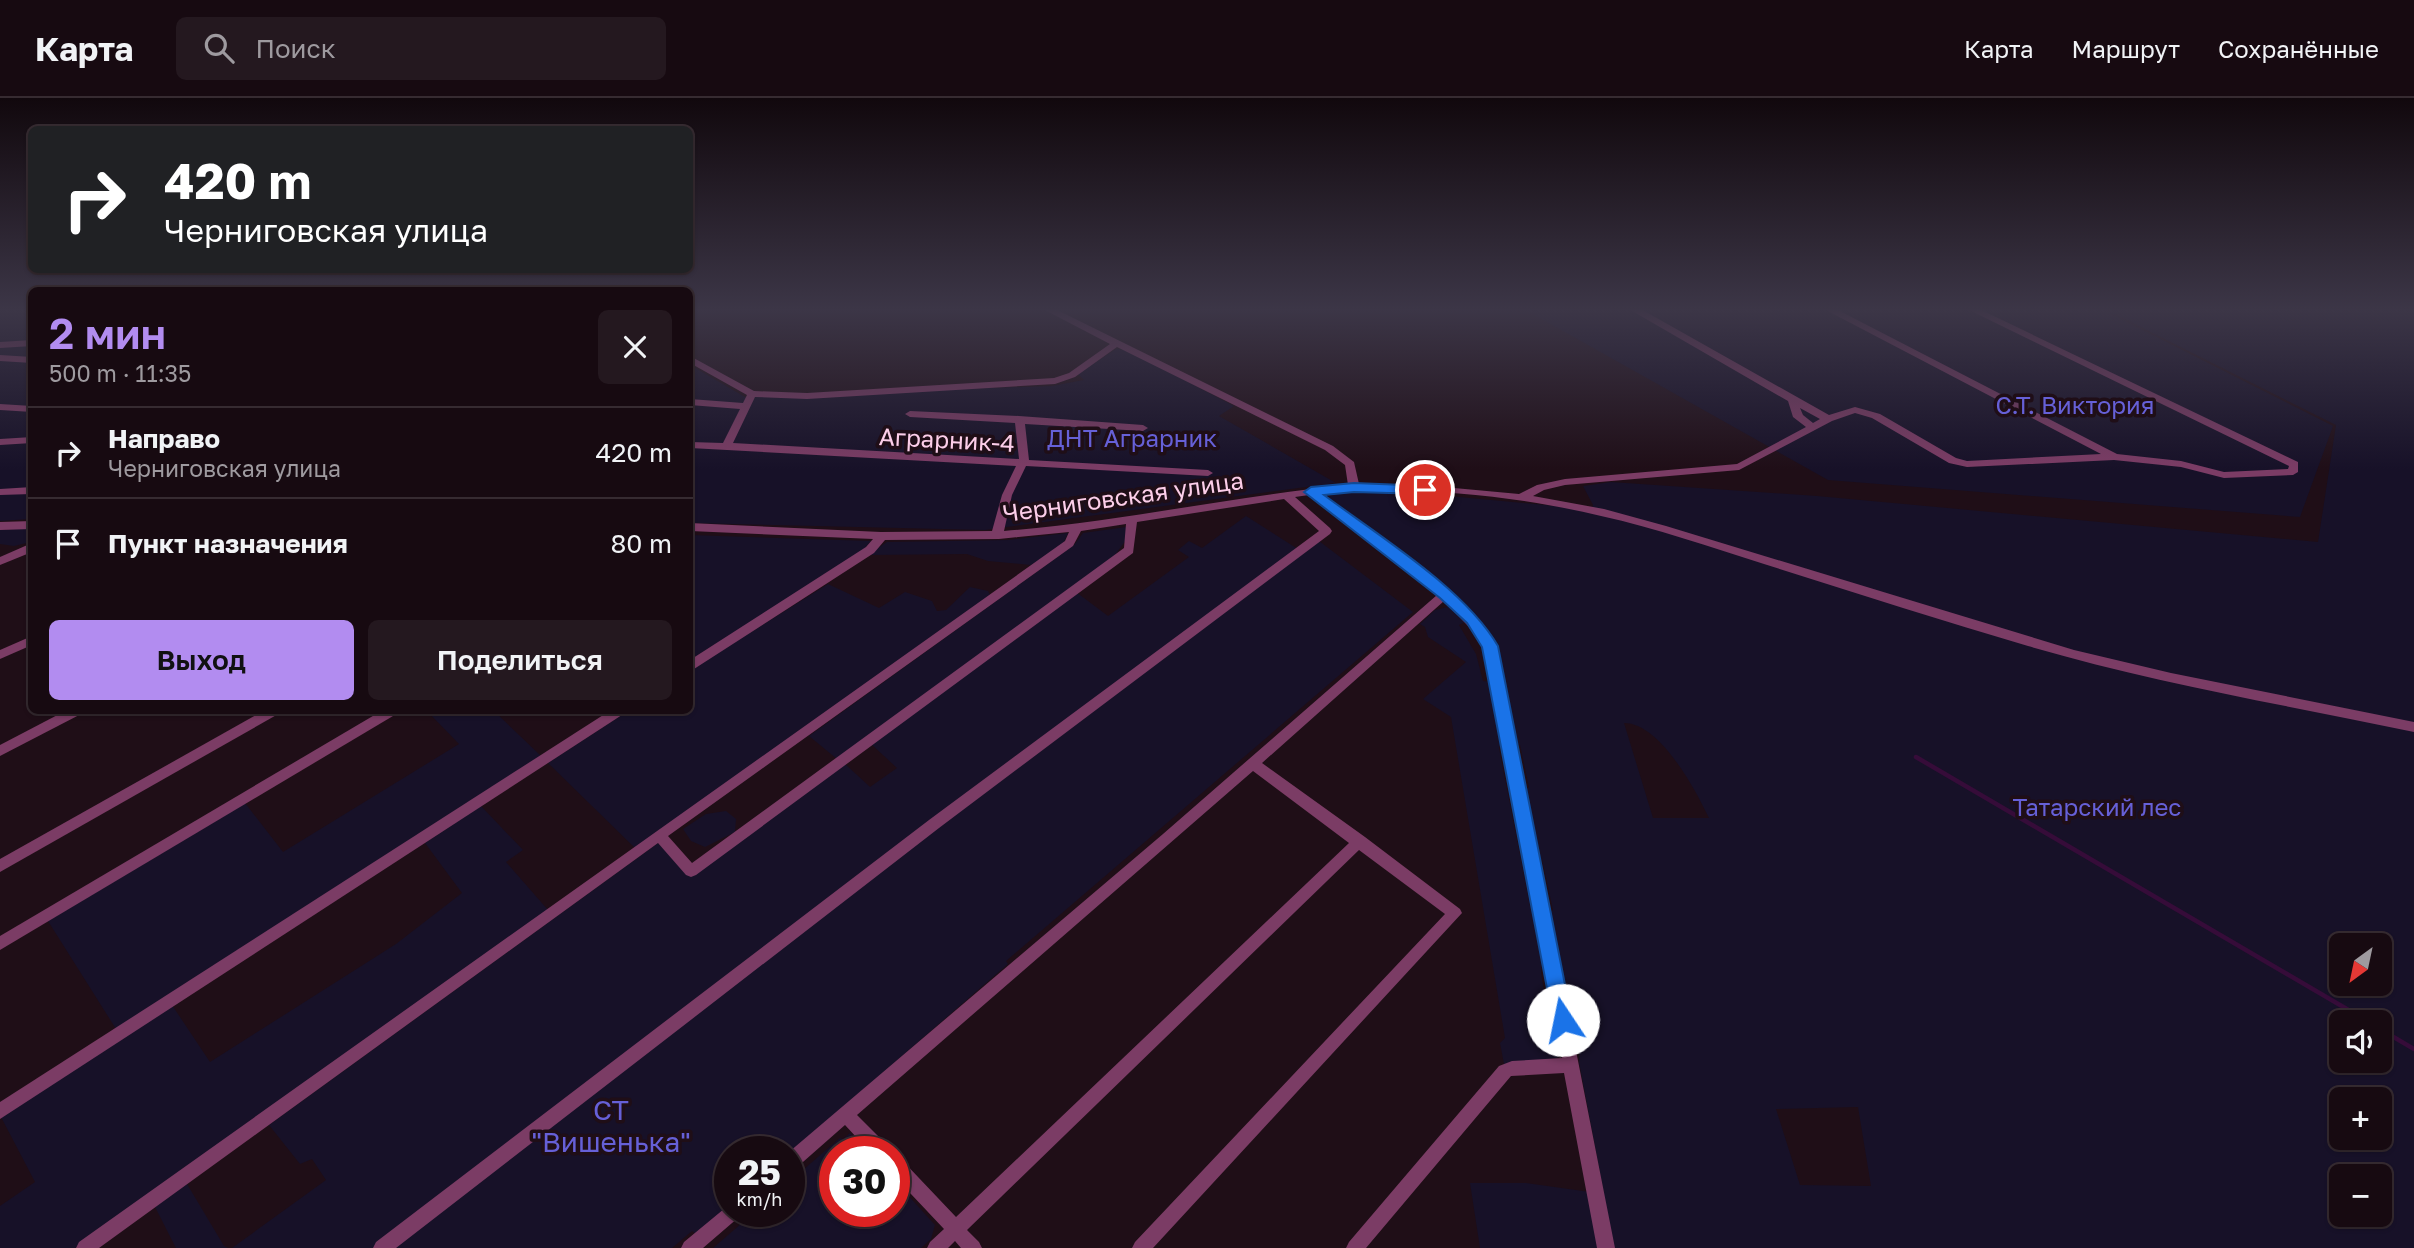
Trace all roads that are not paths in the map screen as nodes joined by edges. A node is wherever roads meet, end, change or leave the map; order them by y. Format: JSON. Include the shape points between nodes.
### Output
{"nodes":[{"id":1,"x":695,"y":362,"type":"edge"},
{"id":2,"x":1091,"y":362,"type":"edge"},
{"id":3,"x":1152,"y":362,"type":"edge"},
{"id":4,"x":1725,"y":362,"type":"edge"},
{"id":5,"x":1928,"y":362,"type":"edge"},
{"id":6,"x":2079,"y":362,"type":"edge"},
{"id":7,"x":752,"y":394,"type":"junction"},
{"id":8,"x":1793,"y":400,"type":"junction"},
{"id":9,"x":693,"y":402,"type":"edge"},
{"id":10,"x":746,"y":405,"type":"junction"},
{"id":11,"x":0,"y":407,"type":"edge"},
{"id":12,"x":28,"y":409,"type":"edge"},
{"id":13,"x":910,"y":414,"type":"dead end"},
{"id":14,"x":1019,"y":419,"type":"junction"},
{"id":15,"x":1828,"y":419,"type":"junction"},
{"id":16,"x":1813,"y":427,"type":"junction"},
{"id":17,"x":1143,"y":428,"type":"dead end"},
{"id":18,"x":28,"y":440,"type":"edge"},
{"id":19,"x":0,"y":442,"type":"edge"},
{"id":20,"x":693,"y":444,"type":"edge"},
{"id":21,"x":726,"y":446,"type":"junction"},
{"id":22,"x":2113,"y":457,"type":"junction"},
{"id":23,"x":1022,"y":464,"type":"junction"},
{"id":24,"x":1208,"y":473,"type":"dead end"},
{"id":25,"x":1354,"y":487,"type":"junction"},
{"id":26,"x":28,"y":490,"type":"edge"},
{"id":27,"x":0,"y":492,"type":"edge"},
{"id":28,"x":1311,"y":492,"type":"junction"},
{"id":29,"x":1286,"y":495,"type":"junction"},
{"id":30,"x":1520,"y":498,"type":"junction"},
{"id":31,"x":1132,"y":520,"type":"junction"},
{"id":32,"x":28,"y":525,"type":"edge"},
{"id":33,"x":0,"y":526,"type":"edge"},
{"id":34,"x":693,"y":527,"type":"edge"},
{"id":35,"x":1077,"y":527,"type":"junction"},
{"id":36,"x":883,"y":534,"type":"junction"},
{"id":37,"x":997,"y":535,"type":"junction"},
{"id":38,"x":28,"y":549,"type":"edge"},
{"id":39,"x":0,"y":561,"type":"edge"},
{"id":40,"x":1445,"y":594,"type":"junction"},
{"id":41,"x":28,"y":641,"type":"edge"},
{"id":42,"x":0,"y":655,"type":"edge"},
{"id":43,"x":693,"y":664,"type":"edge"},
{"id":44,"x":71,"y":714,"type":"edge"},
{"id":45,"x":269,"y":714,"type":"edge"},
{"id":46,"x":387,"y":714,"type":"edge"},
{"id":47,"x":615,"y":714,"type":"edge"},
{"id":48,"x":2414,"y":727,"type":"edge"},
{"id":49,"x":0,"y":751,"type":"edge"},
{"id":50,"x":1252,"y":764,"type":"junction"},
{"id":51,"x":659,"y":835,"type":"junction"},
{"id":52,"x":1360,"y":841,"type":"junction"},
{"id":53,"x":0,"y":866,"type":"edge"},
{"id":54,"x":0,"y":944,"type":"edge"},
{"id":55,"x":1571,"y":1065,"type":"junction"},
{"id":56,"x":0,"y":1111,"type":"edge"},
{"id":57,"x":846,"y":1114,"type":"junction"},
{"id":58,"x":867,"y":1136,"type":"edge"},
{"id":59,"x":805,"y":1149,"type":"edge"},
{"id":60,"x":910,"y":1181,"type":"edge"},
{"id":61,"x":714,"y":1227,"type":"edge"},
{"id":62,"x":956,"y":1229,"type":"junction"},
{"id":63,"x":85,"y":1248,"type":"edge"},
{"id":64,"x":382,"y":1248,"type":"edge"},
{"id":65,"x":690,"y":1248,"type":"edge"},
{"id":66,"x":936,"y":1248,"type":"edge"},
{"id":67,"x":973,"y":1248,"type":"edge"},
{"id":68,"x":1141,"y":1248,"type":"edge"},
{"id":69,"x":1355,"y":1248,"type":"edge"},
{"id":70,"x":1606,"y":1248,"type":"edge"}],
"edges":[{"from":1,"to":7,"type":"street"},
{"from":2,"to":7,"type":"street","via":[[1072,375],[1040,383],[807,396]]},
{"from":3,"to":25,"type":"street","via":[[1329,448],[1350,464]]},
{"from":4,"to":8,"type":"street"},
{"from":5,"to":22,"type":"street"},
{"from":6,"to":22,"type":"street","via":[[2294,464],[2292,472],[2224,475],[2181,464]]},
{"from":7,"to":10,"type":"street"},
{"from":8,"to":15,"type":"street"},
{"from":8,"to":16,"type":"street","via":[[1798,417]]},
{"from":9,"to":10,"type":"street"},
{"from":10,"to":21,"type":"street"},
{"from":11,"to":12,"type":"street"},
{"from":13,"to":14,"type":"street"},
{"from":14,"to":17,"type":"street"},
{"from":14,"to":23,"type":"street"},
{"from":15,"to":16,"type":"street"},
{"from":15,"to":22,"type":"street","via":[[1864,411],[1967,464]]},
{"from":16,"to":30,"type":"street","via":[[1740,467],[1565,482]]},
{"from":18,"to":19,"type":"street"},
{"from":20,"to":21,"type":"street","name":"Аграрник-4"},
{"from":21,"to":23,"type":"street","name":"Аграрник-4"},
{"from":23,"to":24,"type":"street","name":"Аграрник-4"},
{"from":23,"to":37,"type":"street","via":[[1007,495]]},
{"from":25,"to":28,"type":"street","name":"Черниговская улица"},
{"from":25,"to":30,"type":"street","name":"Черниговская улица"},
{"from":26,"to":27,"type":"street"},
{"from":28,"to":29,"type":"street","name":"Черниговская улица"},
{"from":28,"to":40,"type":"street"},
{"from":29,"to":31,"type":"street","name":"Черниговская улица"},
{"from":29,"to":64,"type":"street","via":[[1326,531],[934,824]]},
{"from":30,"to":48,"type":"street","name":"Черниговская улица","via":[[1567,504],[1689,537],[2106,663]]},
{"from":31,"to":35,"type":"street","name":"Черниговская улица"},
{"from":31,"to":51,"type":"street","via":[[1129,550],[691,870]]},
{"from":32,"to":33,"type":"street"},
{"from":34,"to":36,"type":"street","name":"Черниговская улица"},
{"from":35,"to":37,"type":"street","name":"Черниговская улица"},
{"from":35,"to":51,"type":"street","via":[[1069,543]]},
{"from":36,"to":37,"type":"street","name":"Черниговская улица"},
{"from":36,"to":43,"type":"street","via":[[870,550]]},
{"from":38,"to":39,"type":"street"},
{"from":40,"to":50,"type":"street"},
{"from":40,"to":55,"type":"street","via":[[1490,646]]},
{"from":41,"to":42,"type":"street"},
{"from":44,"to":49,"type":"street"},
{"from":45,"to":53,"type":"street"},
{"from":46,"to":54,"type":"street"},
{"from":47,"to":56,"type":"street"},
{"from":50,"to":52,"type":"street"},
{"from":50,"to":57,"type":"street"},
{"from":51,"to":63,"type":"street"},
{"from":52,"to":62,"type":"street"},
{"from":52,"to":68,"type":"street","via":[[1455,913]]},
{"from":55,"to":69,"type":"street","via":[[1505,1071]]},
{"from":55,"to":70,"type":"street"},
{"from":57,"to":58,"type":"street"},
{"from":57,"to":59,"type":"street"},
{"from":60,"to":62,"type":"street"},
{"from":61,"to":65,"type":"street"},
{"from":62,"to":66,"type":"street"},
{"from":62,"to":67,"type":"street"}]}
